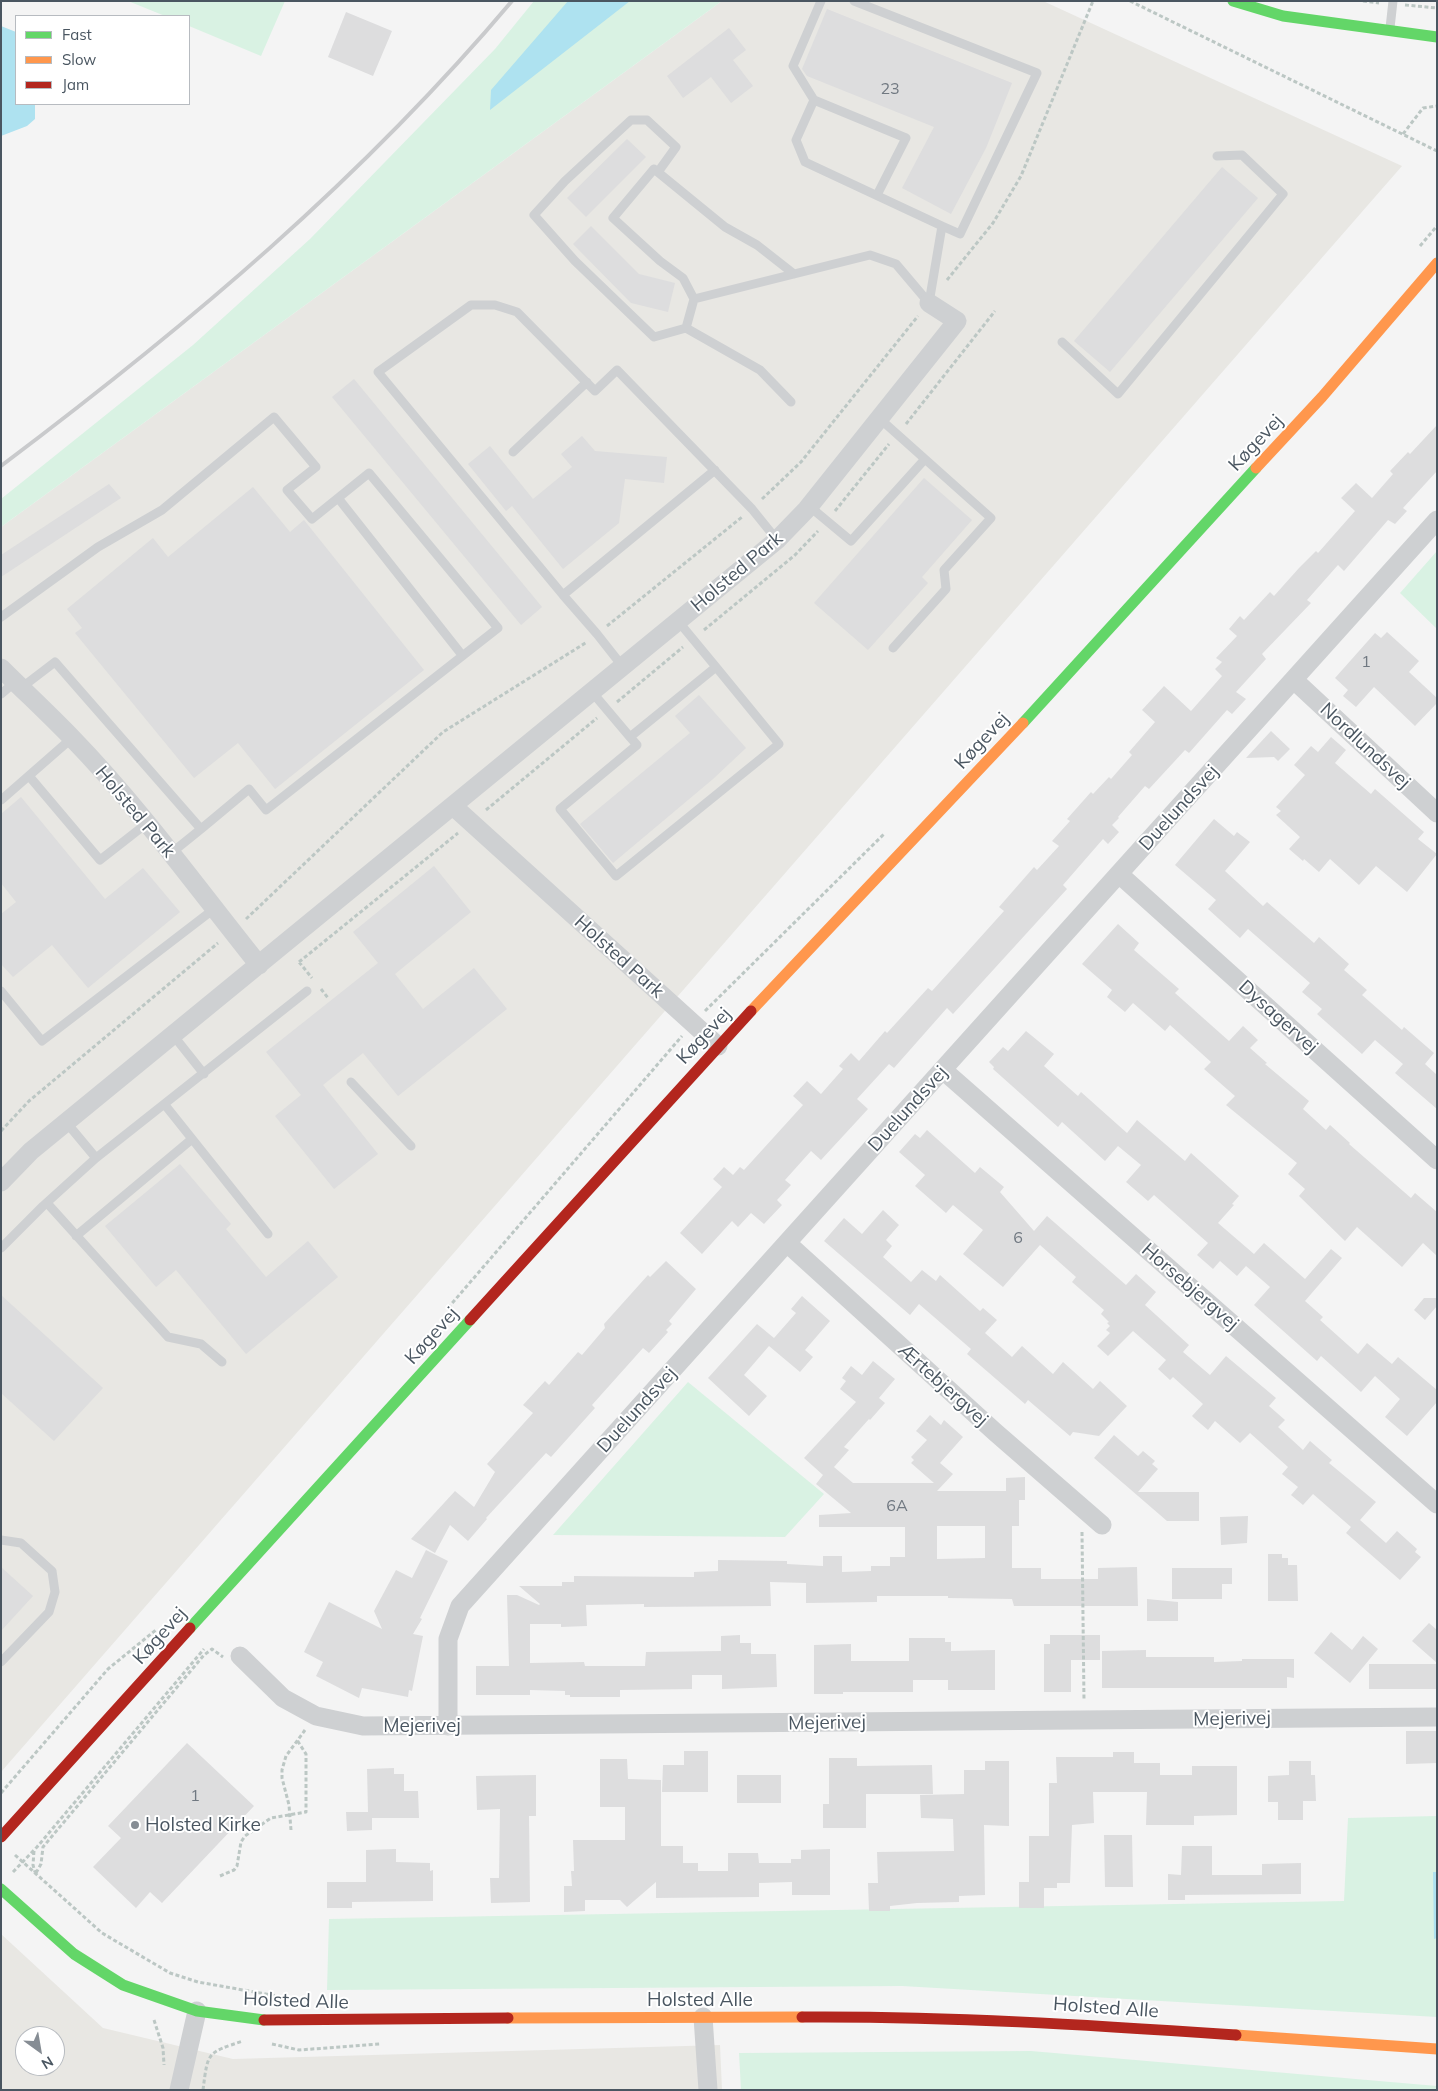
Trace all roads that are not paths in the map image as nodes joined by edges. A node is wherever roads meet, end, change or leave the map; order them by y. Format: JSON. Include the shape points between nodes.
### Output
{"nodes":[{"id":1,"x":821,"y":1,"type":"edge"},
{"id":2,"x":854,"y":1,"type":"edge"},
{"id":3,"x":1233,"y":1,"type":"edge"},
{"id":4,"x":1393,"y":1,"type":"edge"},
{"id":5,"x":1390,"y":30,"type":"junction"},
{"id":6,"x":1437,"y":37,"type":"edge"},
{"id":7,"x":814,"y":100,"type":"junction"},
{"id":8,"x":1217,"y":156,"type":"dead end"},
{"id":9,"x":658,"y":172,"type":"junction"},
{"id":10,"x":877,"y":196,"type":"junction"},
{"id":11,"x":942,"y":226,"type":"junction"},
{"id":12,"x":1437,"y":263,"type":"edge"},
{"id":13,"x":794,"y":274,"type":"junction"},
{"id":14,"x":694,"y":299,"type":"junction"},
{"id":15,"x":929,"y":303,"type":"junction"},
{"id":16,"x":686,"y":328,"type":"junction"},
{"id":17,"x":1062,"y":342,"type":"dead end"},
{"id":18,"x":587,"y":382,"type":"junction"},
{"id":19,"x":790,"y":402,"type":"dead end"},
{"id":20,"x":879,"y":418,"type":"junction"},
{"id":21,"x":513,"y":452,"type":"dead end"},
{"id":22,"x":924,"y":459,"type":"junction"},
{"id":23,"x":715,"y":470,"type":"junction"},
{"id":24,"x":338,"y":498,"type":"junction"},
{"id":25,"x":809,"y":506,"type":"junction"},
{"id":26,"x":1437,"y":520,"type":"edge"},
{"id":27,"x":777,"y":540,"type":"junction"},
{"id":28,"x":563,"y":595,"type":"junction"},
{"id":29,"x":1,"y":617,"type":"edge"},
{"id":30,"x":678,"y":621,"type":"junction"},
{"id":31,"x":893,"y":648,"type":"dead end"},
{"id":32,"x":462,"y":655,"type":"junction"},
{"id":33,"x":622,"y":667,"type":"junction"},
{"id":34,"x":716,"y":667,"type":"junction"},
{"id":35,"x":1,"y":668,"type":"edge"},
{"id":36,"x":1294,"y":680,"type":"junction"},
{"id":37,"x":13,"y":688,"type":"edge"},
{"id":38,"x":592,"y":692,"type":"junction"},
{"id":39,"x":72,"y":738,"type":"junction"},
{"id":40,"x":630,"y":738,"type":"junction"},
{"id":41,"x":29,"y":776,"type":"junction"},
{"id":42,"x":1,"y":800,"type":"edge"},
{"id":43,"x":453,"y":806,"type":"junction"},
{"id":44,"x":1437,"y":812,"type":"edge"},
{"id":45,"x":146,"y":824,"type":"junction"},
{"id":46,"x":201,"y":829,"type":"junction"},
{"id":47,"x":170,"y":854,"type":"junction"},
{"id":48,"x":1119,"y":874,"type":"junction"},
{"id":49,"x":214,"y":909,"type":"junction"},
{"id":50,"x":258,"y":965,"type":"junction"},
{"id":51,"x":1,"y":991,"type":"edge"},
{"id":52,"x":307,"y":991,"type":"dead end"},
{"id":53,"x":173,"y":1035,"type":"junction"},
{"id":54,"x":718,"y":1046,"type":"junction"},
{"id":55,"x":943,"y":1070,"type":"junction"},
{"id":56,"x":204,"y":1074,"type":"junction"},
{"id":57,"x":351,"y":1082,"type":"dead end"},
{"id":58,"x":165,"y":1105,"type":"junction"},
{"id":59,"x":66,"y":1122,"type":"junction"},
{"id":60,"x":192,"y":1139,"type":"junction"},
{"id":61,"x":412,"y":1146,"type":"dead end"},
{"id":62,"x":96,"y":1158,"type":"junction"},
{"id":63,"x":1437,"y":1160,"type":"edge"},
{"id":64,"x":1,"y":1182,"type":"edge"},
{"id":65,"x":47,"y":1203,"type":"junction"},
{"id":66,"x":268,"y":1234,"type":"dead end"},
{"id":67,"x":76,"y":1236,"type":"junction"},
{"id":68,"x":787,"y":1243,"type":"junction"},
{"id":69,"x":2,"y":1246,"type":"edge"},
{"id":70,"x":222,"y":1362,"type":"dead end"},
{"id":71,"x":1437,"y":1504,"type":"edge"},
{"id":72,"x":1102,"y":1524,"type":"dead end"},
{"id":73,"x":1,"y":1540,"type":"edge"},
{"id":74,"x":240,"y":1656,"type":"road end"},
{"id":75,"x":1,"y":1662,"type":"edge"},
{"id":76,"x":1437,"y":1717,"type":"edge"},
{"id":77,"x":448,"y":1726,"type":"junction"},
{"id":78,"x":1,"y":1837,"type":"edge"},
{"id":79,"x":1,"y":1890,"type":"edge"},
{"id":80,"x":197,"y":2011,"type":"junction"},
{"id":81,"x":703,"y":2017,"type":"junction"},
{"id":82,"x":1437,"y":2049,"type":"edge"},
{"id":83,"x":179,"y":2090,"type":"edge"},
{"id":84,"x":708,"y":2090,"type":"edge"}],
"edges":[{"from":1,"to":7,"type":"lane","via":[[793,66]]},
{"from":2,"to":11,"type":"lane","via":[[1037,73],[960,234]]},
{"from":3,"to":5,"type":"street","via":[[1284,16]]},
{"from":4,"to":5,"type":"lane"},
{"from":5,"to":6,"type":"street"},
{"from":7,"to":10,"type":"lane","via":[[796,140],[805,162]]},
{"from":7,"to":10,"type":"lane","via":[[906,138]]},
{"from":8,"to":17,"type":"lane","via":[[1242,154],[1283,194],[1118,394]]},
{"from":9,"to":13,"type":"lane","via":[[725,227],[757,245]]},
{"from":9,"to":14,"type":"lane","via":[[654,169],[613,218],[683,278]]},
{"from":9,"to":16,"type":"lane","via":[[676,147],[647,120],[631,120],[565,181],[534,215],[575,261],[654,337]]},
{"from":10,"to":11,"type":"lane"},
{"from":11,"to":15,"type":"lane"},
{"from":12,"to":54,"type":"street","name":"Køgevej","via":[[1309,412],[990,759]]},
{"from":13,"to":14,"type":"lane"},
{"from":13,"to":15,"type":"lane","via":[[870,255],[896,264]]},
{"from":14,"to":16,"type":"lane"},
{"from":15,"to":20,"type":"street","name":"Holsted Park","via":[[957,321]]},
{"from":16,"to":19,"type":"lane","via":[[760,370]]},
{"from":18,"to":21,"type":"lane"},
{"from":18,"to":23,"type":"lane","via":[[596,391],[618,370]]},
{"from":18,"to":28,"type":"lane","via":[[517,312],[495,305],[472,305],[378,372]]},
{"from":20,"to":22,"type":"lane"},
{"from":20,"to":25,"type":"street","name":"Holsted Park"},
{"from":22,"to":25,"type":"lane","via":[[851,540]]},
{"from":22,"to":31,"type":"lane","via":[[991,518],[944,570],[946,589]]},
{"from":23,"to":27,"type":"lane"},
{"from":23,"to":28,"type":"lane"},
{"from":24,"to":29,"type":"lane","via":[[312,519],[287,490],[316,467],[274,417],[162,510],[98,547]]},
{"from":24,"to":32,"type":"lane"},
{"from":24,"to":32,"type":"lane","via":[[369,473],[498,628]]},
{"from":25,"to":27,"type":"street","name":"Holsted Park"},
{"from":26,"to":36,"type":"street","name":"Duelundsvej"},
{"from":27,"to":30,"type":"street","name":"Holsted Park"},
{"from":28,"to":33,"type":"lane"},
{"from":30,"to":33,"type":"street","name":"Holsted Park"},
{"from":30,"to":34,"type":"lane"},
{"from":32,"to":46,"type":"lane","via":[[266,810],[249,789]]},
{"from":33,"to":38,"type":"street","name":"Holsted Park"},
{"from":34,"to":40,"type":"lane"},
{"from":34,"to":40,"type":"lane","via":[[779,744],[616,876],[560,810],[637,745]]},
{"from":35,"to":37,"type":"street","name":"Holsted Park"},
{"from":36,"to":44,"type":"street","name":"Nordlundsvej"},
{"from":36,"to":48,"type":"street","name":"Duelundsvej"},
{"from":37,"to":39,"type":"street","name":"Holsted Park"},
{"from":37,"to":46,"type":"lane","via":[[55,662]]},
{"from":38,"to":40,"type":"lane"},
{"from":38,"to":43,"type":"street","name":"Holsted Park"},
{"from":39,"to":41,"type":"lane"},
{"from":39,"to":45,"type":"street","name":"Holsted Park"},
{"from":41,"to":42,"type":"lane"},
{"from":41,"to":45,"type":"lane","via":[[100,860]]},
{"from":43,"to":50,"type":"street","name":"Holsted Park"},
{"from":43,"to":54,"type":"street","name":"Holsted Park"},
{"from":45,"to":47,"type":"street","name":"Holsted Park"},
{"from":46,"to":47,"type":"lane"},
{"from":47,"to":49,"type":"street","name":"Holsted Park"},
{"from":48,"to":55,"type":"street","name":"Duelundsvej"},
{"from":48,"to":63,"type":"street","name":"Dysagervej"},
{"from":49,"to":50,"type":"street","name":"Holsted Park"},
{"from":49,"to":51,"type":"lane","via":[[42,1041]]},
{"from":50,"to":53,"type":"street","name":"Holsted Park"},
{"from":52,"to":56,"type":"lane"},
{"from":53,"to":56,"type":"lane"},
{"from":53,"to":59,"type":"street","name":"Holsted Park"},
{"from":54,"to":78,"type":"street","name":"Køgevej"},
{"from":55,"to":68,"type":"street","name":"Duelundsvej"},
{"from":55,"to":71,"type":"street","name":"Horsebjergvej"},
{"from":56,"to":58,"type":"lane"},
{"from":57,"to":61,"type":"lane"},
{"from":58,"to":60,"type":"lane"},
{"from":58,"to":62,"type":"lane"},
{"from":59,"to":62,"type":"lane"},
{"from":59,"to":64,"type":"street","name":"Holsted Park"},
{"from":60,"to":66,"type":"lane"},
{"from":60,"to":67,"type":"lane"},
{"from":62,"to":65,"type":"lane"},
{"from":65,"to":67,"type":"lane"},
{"from":65,"to":69,"type":"lane"},
{"from":67,"to":70,"type":"lane","via":[[168,1337],[201,1344]]},
{"from":68,"to":72,"type":"street","name":"Ærtebjergvej","via":[[995,1432]]},
{"from":68,"to":77,"type":"street","name":"Duelundsvej","via":[[460,1606],[448,1639]]},
{"from":73,"to":75,"type":"lane","via":[[21,1543],[52,1572],[55,1592],[49,1612]]},
{"from":74,"to":77,"type":"street","name":"Mejerivej","via":[[284,1698],[316,1716],[363,1726]]},
{"from":76,"to":77,"type":"street","name":"Mejerivej"},
{"from":79,"to":80,"type":"street","name":"Holsted Alle","via":[[74,1954],[123,1985]]},
{"from":80,"to":81,"type":"street","name":"Holsted Alle","via":[[265,2020],[333,2021]]},
{"from":80,"to":83,"type":"street"},
{"from":81,"to":82,"type":"street","name":"Holsted Alle","via":[[885,2016],[1039,2021]]},
{"from":81,"to":84,"type":"street"}]}
